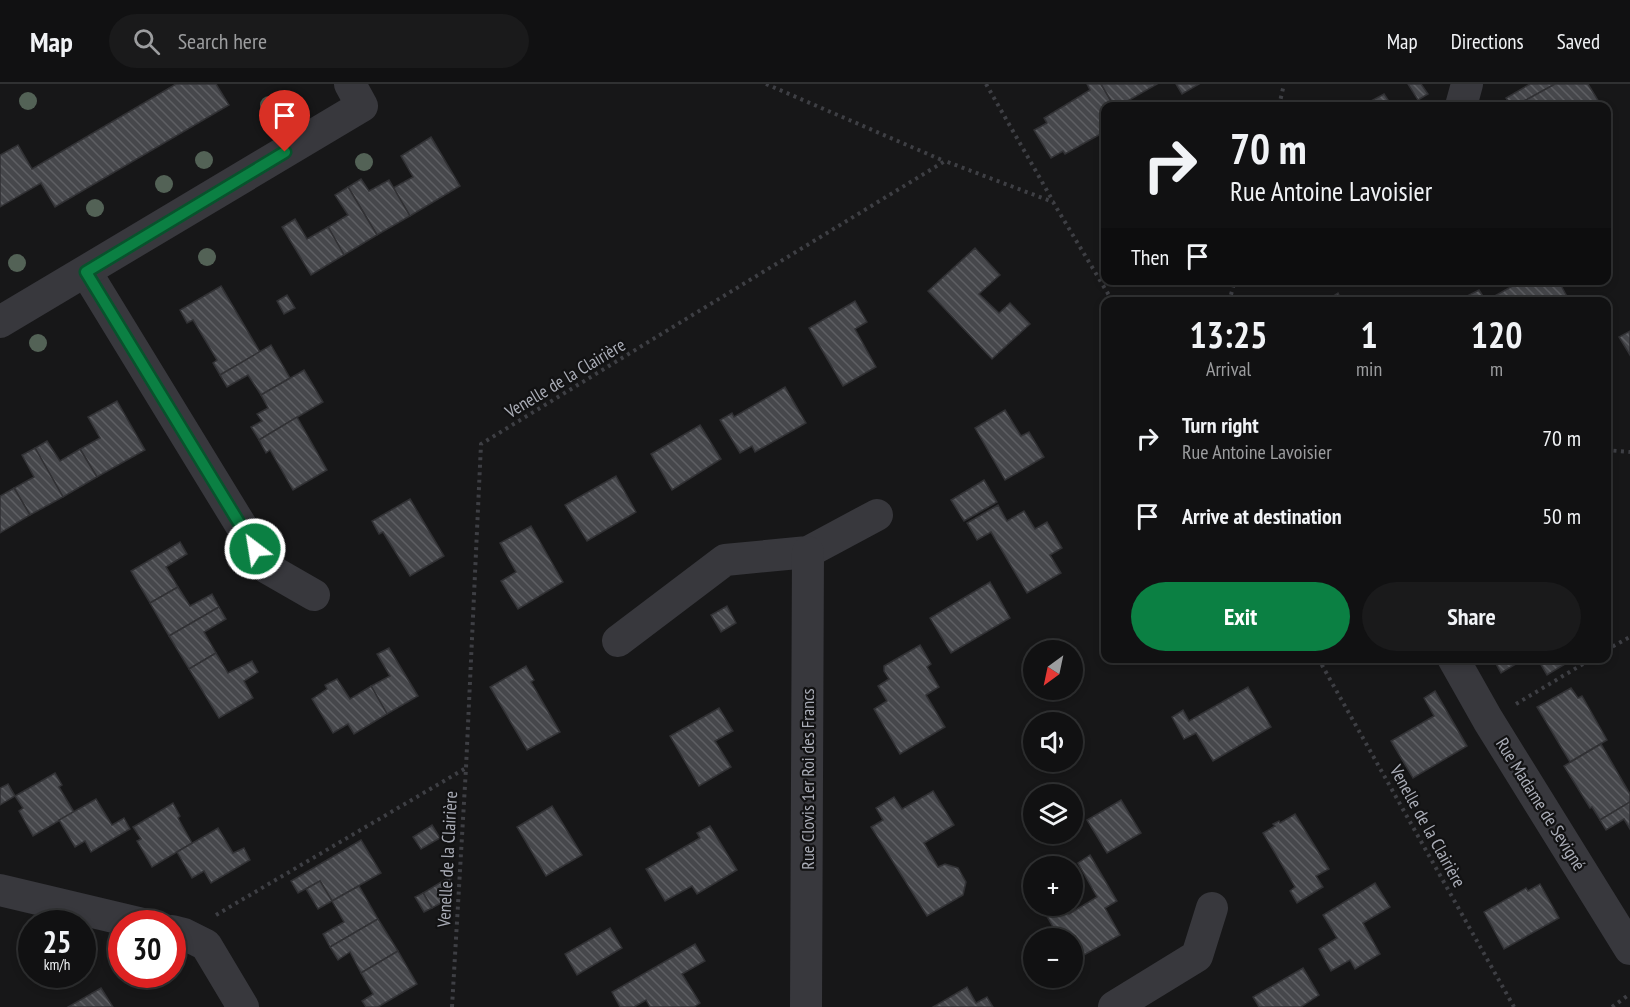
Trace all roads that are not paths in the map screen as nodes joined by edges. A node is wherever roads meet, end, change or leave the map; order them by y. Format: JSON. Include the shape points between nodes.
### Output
{"nodes":[{"id":1,"x":350,"y":84,"type":"edge"},
{"id":2,"x":1467,"y":84,"type":"edge"},
{"id":3,"x":1462,"y":102,"type":"edge"},
{"id":4,"x":86,"y":272,"type":"junction"},
{"id":5,"x":0,"y":322,"type":"edge"},
{"id":6,"x":877,"y":515,"type":"dead end"},
{"id":7,"x":808,"y":552,"type":"junction"},
{"id":8,"x":314,"y":596,"type":"dead end"},
{"id":9,"x":618,"y":641,"type":"dead end"},
{"id":10,"x":1456,"y":663,"type":"edge"},
{"id":11,"x":0,"y":890,"type":"edge"},
{"id":12,"x":1212,"y":908,"type":"dead end"},
{"id":13,"x":108,"y":916,"type":"edge"},
{"id":14,"x":186,"y":936,"type":"edge"},
{"id":15,"x":1630,"y":949,"type":"edge"},
{"id":16,"x":243,"y":1007,"type":"edge"},
{"id":17,"x":806,"y":1007,"type":"edge"},
{"id":18,"x":1114,"y":1007,"type":"edge"}],
"edges":[{"from":1,"to":4,"type":"street","via":[[362,106]]},
{"from":2,"to":3,"type":"street"},
{"from":4,"to":5,"type":"street"},
{"from":4,"to":8,"type":"street","via":[[267,568]]},
{"from":6,"to":7,"type":"street"},
{"from":7,"to":9,"type":"street","via":[[725,560]]},
{"from":7,"to":17,"type":"street","name":"Rue Clovis 1er Roi des Francs"},
{"from":10,"to":15,"type":"street","name":"Rue Madame de Sevigné"},
{"from":11,"to":13,"type":"street"},
{"from":12,"to":18,"type":"street","via":[[1197,956]]},
{"from":14,"to":16,"type":"street","via":[[206,945]]}]}
